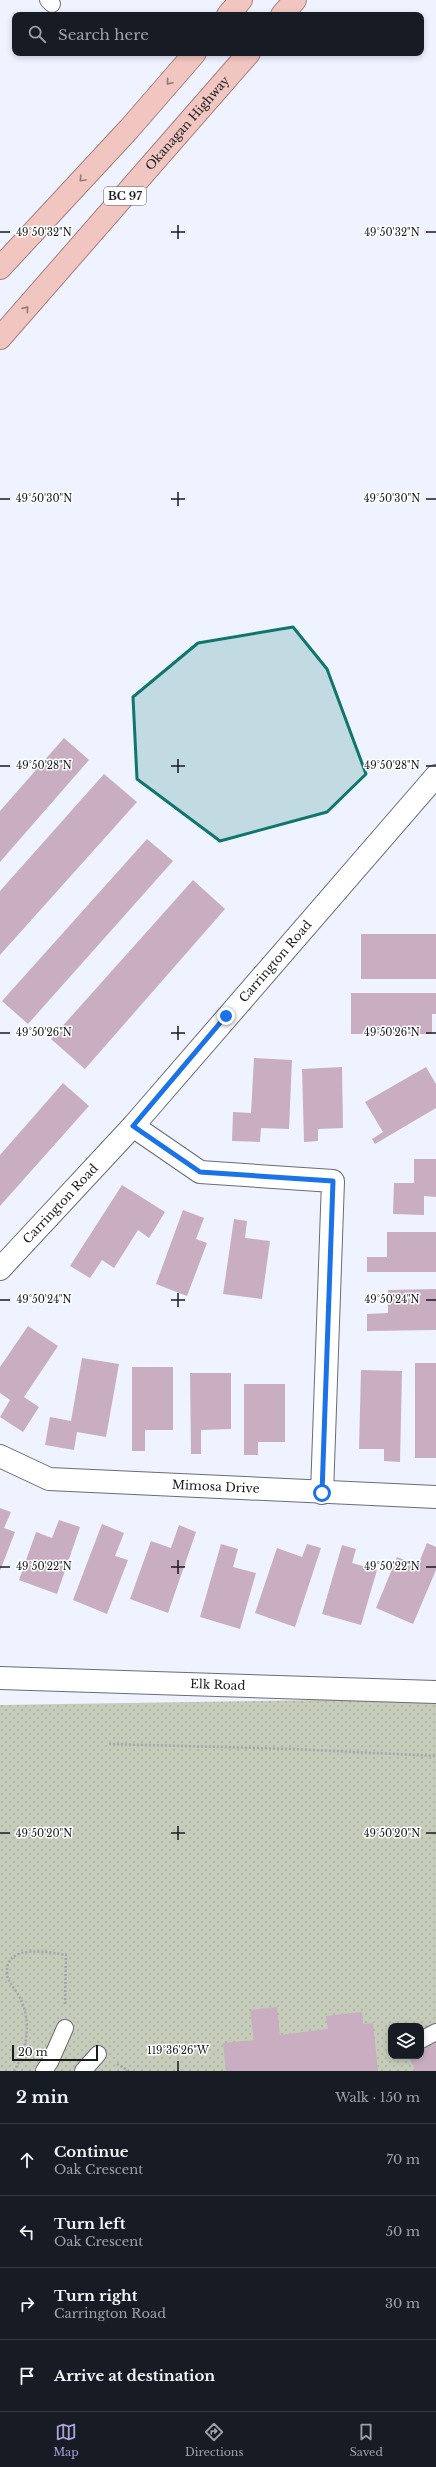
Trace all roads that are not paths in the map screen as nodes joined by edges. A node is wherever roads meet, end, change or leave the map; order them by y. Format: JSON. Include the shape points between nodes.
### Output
{"nodes":[{"id":1,"x":241,"y":0,"type":"edge"},
{"id":2,"x":295,"y":0,"type":"edge"},
{"id":3,"x":231,"y":12,"type":"edge"},
{"id":4,"x":285,"y":12,"type":"edge"},
{"id":5,"x":192,"y":56,"type":"edge"},
{"id":6,"x":246,"y":56,"type":"edge"},
{"id":7,"x":0,"y":268,"type":"edge"},
{"id":8,"x":0,"y":338,"type":"edge"},
{"id":9,"x":436,"y":776,"type":"edge"},
{"id":10,"x":133,"y":1126,"type":"junction"},
{"id":11,"x":0,"y":1269,"type":"edge"},
{"id":12,"x":0,"y":1456,"type":"edge"},
{"id":13,"x":322,"y":1493,"type":"junction"},
{"id":14,"x":436,"y":1497,"type":"edge"},
{"id":15,"x":0,"y":1678,"type":"edge"},
{"id":16,"x":436,"y":1692,"type":"edge"},
{"id":17,"x":65,"y":2028,"type":"dead end"},
{"id":18,"x":436,"y":2032,"type":"edge"},
{"id":19,"x":424,"y":2038,"type":"edge"},
{"id":20,"x":98,"y":2054,"type":"dead end"},
{"id":21,"x":44,"y":2071,"type":"edge"},
{"id":22,"x":83,"y":2071,"type":"edge"}],
"edges":[{"from":1,"to":3,"type":"highway"},
{"from":2,"to":4,"type":"highway"},
{"from":5,"to":7,"type":"highway","one_way":true,"via":[[129,129]]},
{"from":8,"to":6,"type":"highway","name":"Okanagan Highway","number":"BC 97","one_way":true},
{"from":9,"to":10,"type":"street","name":"Carrington Road"},
{"from":10,"to":11,"type":"street","name":"Carrington Road"},
{"from":10,"to":13,"type":"street","via":[[200,1172],[333,1181]]},
{"from":12,"to":13,"type":"street","name":"Mimosa Drive","via":[[49,1479]]},
{"from":13,"to":14,"type":"street","name":"Mimosa Drive"},
{"from":15,"to":16,"type":"street","name":"Elk Road"},
{"from":17,"to":21,"type":"lane"},
{"from":18,"to":19,"type":"lane"},
{"from":20,"to":22,"type":"lane"}]}
